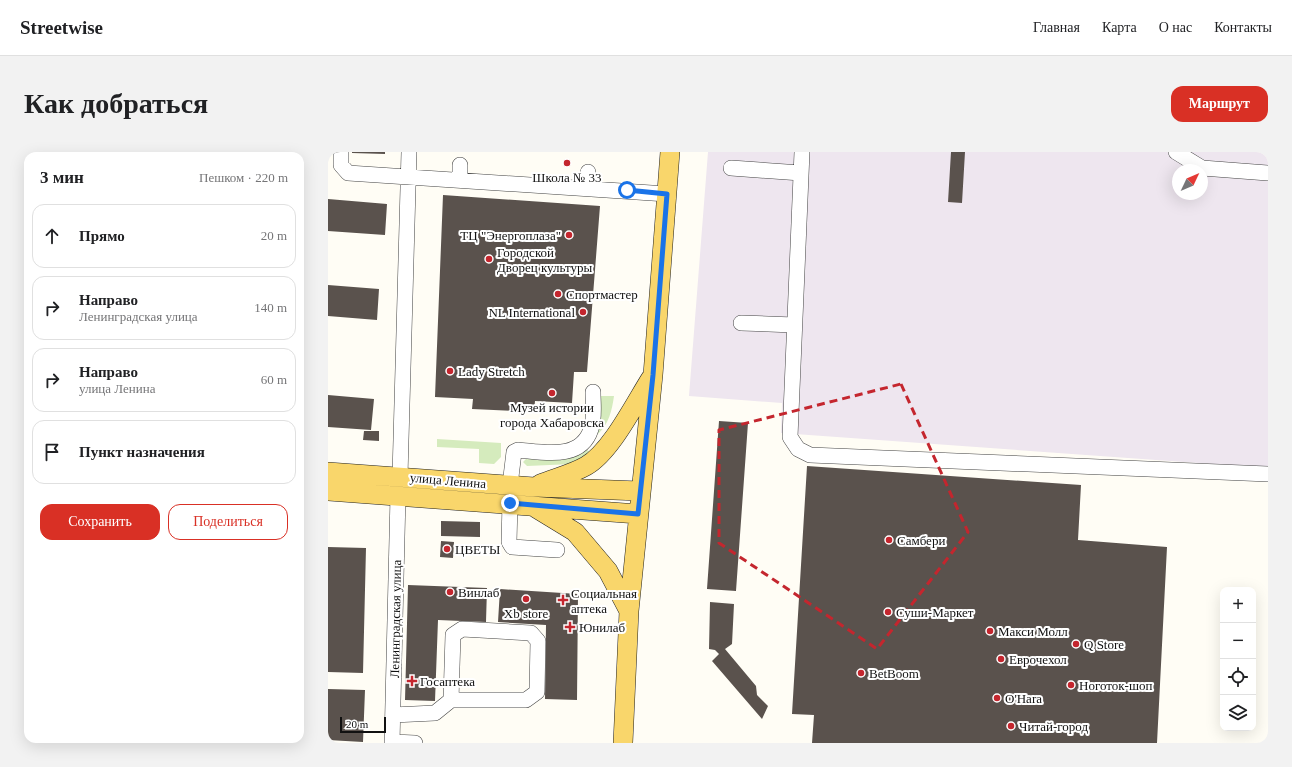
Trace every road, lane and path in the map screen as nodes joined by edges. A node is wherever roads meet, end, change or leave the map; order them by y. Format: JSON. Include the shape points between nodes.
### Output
{"nodes":[{"id":1,"x":341,"y":152,"type":"edge"},
{"id":2,"x":409,"y":152,"type":"edge"},
{"id":3,"x":678,"y":152,"type":"edge"},
{"id":4,"x":802,"y":152,"type":"edge"},
{"id":5,"x":1176,"y":152,"type":"edge"},
{"id":6,"x":669,"y":160,"type":"edge"},
{"id":7,"x":460,"y":165,"type":"dead end"},
{"id":8,"x":731,"y":168,"type":"dead end"},
{"id":9,"x":588,"y":172,"type":"dead end"},
{"id":10,"x":801,"y":173,"type":"junction"},
{"id":11,"x":1268,"y":173,"type":"edge"},
{"id":12,"x":408,"y":177,"type":"junction"},
{"id":13,"x":460,"y":180,"type":"junction"},
{"id":14,"x":588,"y":188,"type":"junction"},
{"id":15,"x":667,"y":194,"type":"junction"},
{"id":16,"x":741,"y":323,"type":"dead end"},
{"id":17,"x":794,"y":325,"type":"junction"},
{"id":18,"x":653,"y":375,"type":"junction"},
{"id":19,"x":593,"y":392,"type":"dead end"},
{"id":20,"x":328,"y":472,"type":"edge"},
{"id":21,"x":1268,"y":474,"type":"edge"},
{"id":22,"x":400,"y":476,"type":"junction"},
{"id":23,"x":328,"y":491,"type":"edge"},
{"id":24,"x":640,"y":491,"type":"junction"},
{"id":25,"x":510,"y":494,"type":"junction"},
{"id":26,"x":398,"y":496,"type":"junction"},
{"id":27,"x":533,"y":496,"type":"junction"},
{"id":28,"x":638,"y":514,"type":"junction"},
{"id":29,"x":557,"y":550,"type":"dead end"},
{"id":30,"x":629,"y":611,"type":"junction"},
{"id":31,"x":451,"y":700,"type":"junction"},
{"id":32,"x":393,"y":715,"type":"junction"},
{"id":33,"x":392,"y":743,"type":"edge"},
{"id":34,"x":415,"y":743,"type":"edge"},
{"id":35,"x":624,"y":743,"type":"edge"}],
"edges":[{"from":1,"to":12,"type":"street","via":[[340,165],[348,173]]},
{"from":2,"to":12,"type":"street"},
{"from":3,"to":6,"type":"street"},
{"from":4,"to":10,"type":"street"},
{"from":5,"to":11,"type":"street","via":[[1202,168]]},
{"from":6,"to":15,"type":"main road"},
{"from":7,"to":13,"type":"street"},
{"from":8,"to":10,"type":"street"},
{"from":9,"to":14,"type":"street"},
{"from":10,"to":17,"type":"street"},
{"from":12,"to":13,"type":"street"},
{"from":12,"to":22,"type":"street"},
{"from":13,"to":14,"type":"street"},
{"from":14,"to":15,"type":"street"},
{"from":15,"to":18,"type":"main road"},
{"from":16,"to":17,"type":"street"},
{"from":17,"to":21,"type":"street","via":[[790,437],[798,449],[810,455]]},
{"from":18,"to":24,"type":"main road"},
{"from":18,"to":27,"type":"main road","via":[[613,439],[595,460]]},
{"from":19,"to":25,"type":"street","via":[[592,429],[583,443],[561,453],[518,450],[514,452]]},
{"from":20,"to":22,"type":"main road","name":"улица Ленина"},
{"from":22,"to":25,"type":"main road","name":"улица Ленина"},
{"from":23,"to":26,"type":"main road","name":"улица Ленина"},
{"from":24,"to":27,"type":"main road","name":"улица Ленина"},
{"from":24,"to":28,"type":"main road"},
{"from":25,"to":26,"type":"main road","name":"улица Ленина"},
{"from":25,"to":27,"type":"main road","name":"улица Ленина"},
{"from":25,"to":29,"type":"street","via":[[509,542],[512,547]]},
{"from":26,"to":32,"type":"street","name":"Ленинградская улица"},
{"from":27,"to":28,"type":"main road","name":"улица Ленина"},
{"from":27,"to":30,"type":"main road","via":[[575,532],[608,571]]},
{"from":28,"to":30,"type":"main road"},
{"from":30,"to":35,"type":"main road"},
{"from":31,"to":31,"type":"street","via":[[526,700],[537,692],[538,641],[531,633],[462,630],[453,635]]},
{"from":31,"to":32,"type":"street","via":[[435,713]]},
{"from":32,"to":33,"type":"street","name":"Ленинградская улица"},
{"from":33,"to":34,"type":"street"}]}
